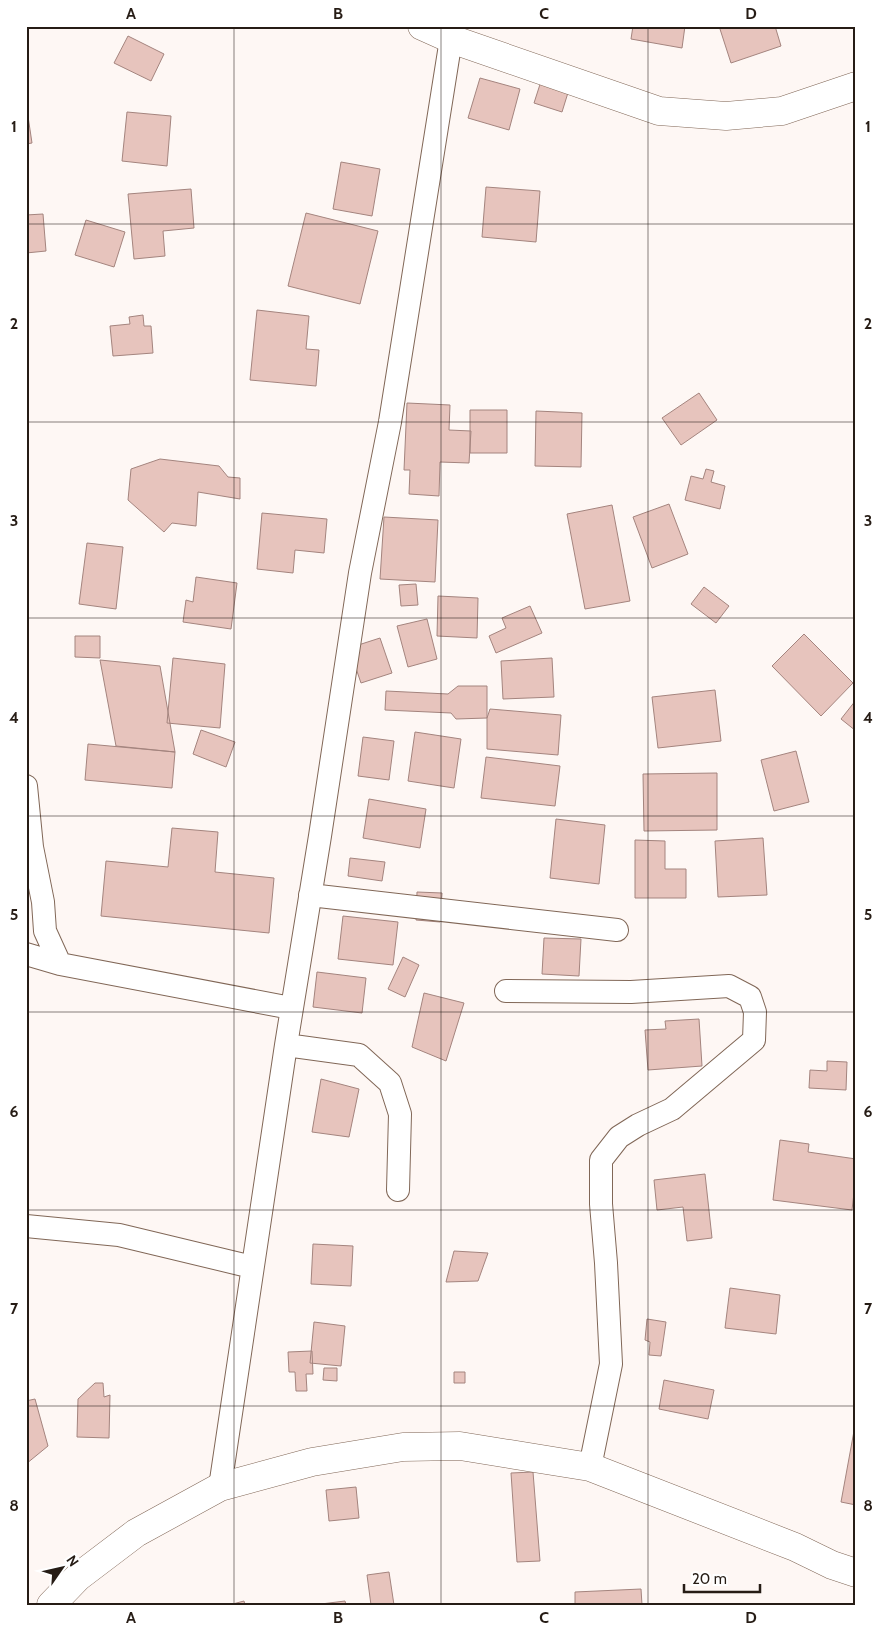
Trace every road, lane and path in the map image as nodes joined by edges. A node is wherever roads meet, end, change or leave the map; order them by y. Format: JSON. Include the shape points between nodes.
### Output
{"nodes":[{"id":1,"x":422,"y":26,"type":"edge"},
{"id":2,"x":451,"y":39,"type":"junction"},
{"id":3,"x":856,"y":86,"type":"edge"},
{"id":4,"x":26,"y":786,"type":"edge"},
{"id":5,"x":310,"y":895,"type":"junction"},
{"id":6,"x":617,"y":930,"type":"dead end"},
{"id":7,"x":26,"y":954,"type":"edge"},
{"id":8,"x":60,"y":964,"type":"junction"},
{"id":9,"x":506,"y":991,"type":"dead end"},
{"id":10,"x":291,"y":1008,"type":"junction"},
{"id":11,"x":286,"y":1045,"type":"junction"},
{"id":12,"x":398,"y":1190,"type":"dead end"},
{"id":13,"x":26,"y":1226,"type":"edge"},
{"id":14,"x":252,"y":1267,"type":"junction"},
{"id":15,"x":590,"y":1467,"type":"junction"},
{"id":16,"x":220,"y":1487,"type":"junction"},
{"id":17,"x":856,"y":1573,"type":"edge"},
{"id":18,"x":51,"y":1605,"type":"edge"}],
"edges":[{"from":1,"to":2,"type":"main road"},
{"from":2,"to":3,"type":"main road","via":[[659,111],[726,116],[782,111]]},
{"from":2,"to":5,"type":"street","via":[[390,422],[360,572]]},
{"from":4,"to":8,"type":"street","via":[[45,931]]},
{"from":5,"to":6,"type":"street"},
{"from":5,"to":10,"type":"street"},
{"from":7,"to":8,"type":"street"},
{"from":8,"to":10,"type":"street"},
{"from":9,"to":15,"type":"street","via":[[631,992],[729,986],[750,997],[755,1012],[754,1040],[672,1109],[619,1137],[601,1160],[611,1364]]},
{"from":10,"to":11,"type":"street"},
{"from":11,"to":12,"type":"street","via":[[359,1055],[390,1084],[400,1114]]},
{"from":11,"to":14,"type":"street"},
{"from":13,"to":14,"type":"street","via":[[118,1235]]},
{"from":14,"to":16,"type":"street"},
{"from":15,"to":16,"type":"main road","via":[[460,1446],[403,1447],[312,1462]]},
{"from":15,"to":17,"type":"main road"},
{"from":16,"to":18,"type":"main road","via":[[136,1533],[78,1577]]}]}
